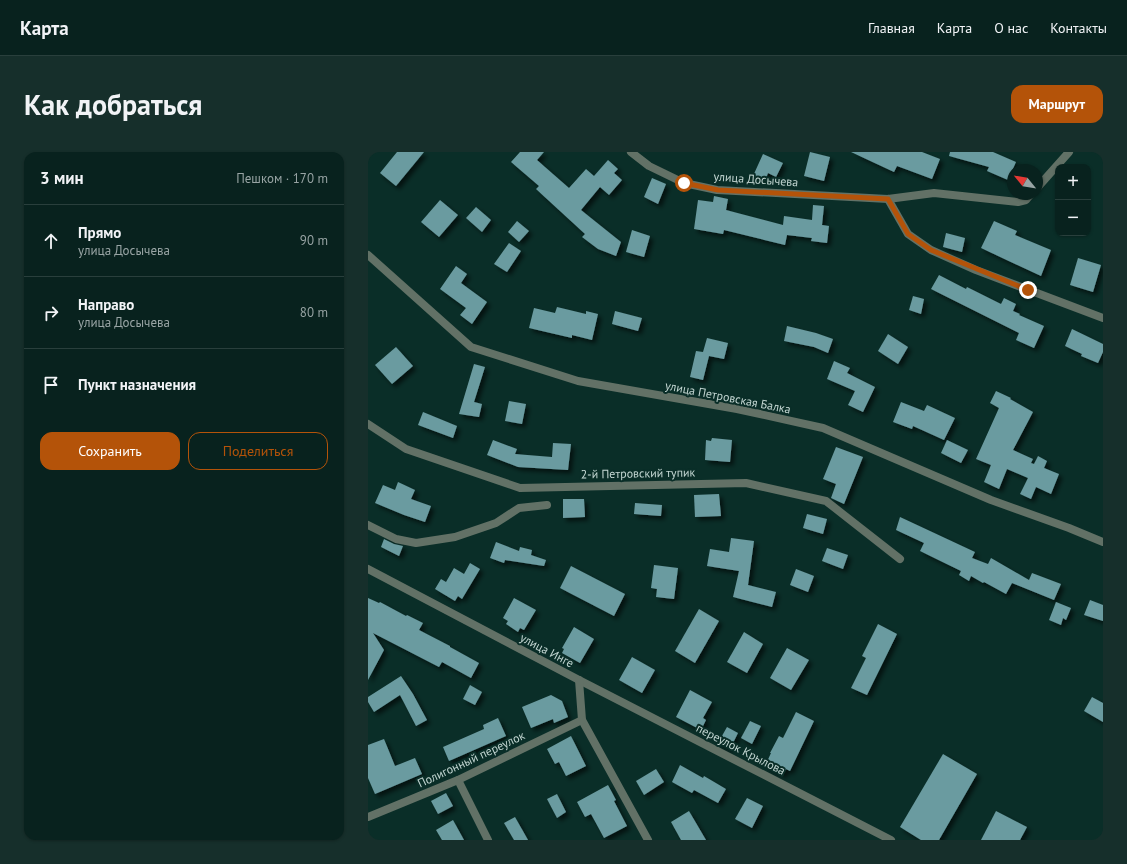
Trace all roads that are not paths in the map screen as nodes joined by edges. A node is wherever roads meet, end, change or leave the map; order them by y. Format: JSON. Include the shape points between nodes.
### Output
{"nodes":[{"id":1,"x":631,"y":152,"type":"edge"},
{"id":2,"x":1069,"y":152,"type":"edge"},
{"id":3,"x":1043,"y":181,"type":"edge"},
{"id":4,"x":888,"y":199,"type":"junction"},
{"id":5,"x":1026,"y":200,"type":"edge"},
{"id":6,"x":368,"y":255,"type":"edge"},
{"id":7,"x":1103,"y":318,"type":"edge"},
{"id":8,"x":368,"y":424,"type":"edge"},
{"id":9,"x":547,"y":505,"type":"dead end"},
{"id":10,"x":368,"y":525,"type":"edge"},
{"id":11,"x":1103,"y":542,"type":"edge"},
{"id":12,"x":900,"y":559,"type":"dead end"},
{"id":13,"x":368,"y":569,"type":"edge"},
{"id":14,"x":579,"y":680,"type":"junction"},
{"id":15,"x":582,"y":720,"type":"junction"},
{"id":16,"x":458,"y":780,"type":"junction"},
{"id":17,"x":368,"y":817,"type":"edge"},
{"id":18,"x":488,"y":840,"type":"edge"},
{"id":19,"x":648,"y":840,"type":"edge"},
{"id":20,"x":891,"y":840,"type":"edge"}],
"edges":[{"from":1,"to":4,"type":"street","name":"улица Досычева","via":[[650,166],[684,183],[718,190]]},
{"from":2,"to":3,"type":"street"},
{"from":4,"to":5,"type":"street","name":"улица Досычева","via":[[934,193],[1018,202]]},
{"from":4,"to":7,"type":"street","via":[[908,234],[931,250]]},
{"from":6,"to":11,"type":"street","name":"улица Петровская Балка","via":[[471,347],[578,381],[823,428],[991,500]]},
{"from":8,"to":12,"type":"street","name":"2-й Петровский тупик","via":[[406,449],[520,488],[746,483],[826,501]]},
{"from":9,"to":10,"type":"street","via":[[519,508],[496,522],[455,537],[416,543],[396,539]]},
{"from":13,"to":14,"type":"street","name":"улица Инге"},
{"from":14,"to":15,"type":"street","name":"улица Инге"},
{"from":14,"to":20,"type":"street","name":"переулок Крылова"},
{"from":15,"to":16,"type":"street","name":"Полигонный переулок"},
{"from":15,"to":19,"type":"street","name":"улица Инге"},
{"from":16,"to":17,"type":"street","name":"Полигонный переулок"},
{"from":16,"to":18,"type":"street"}]}
